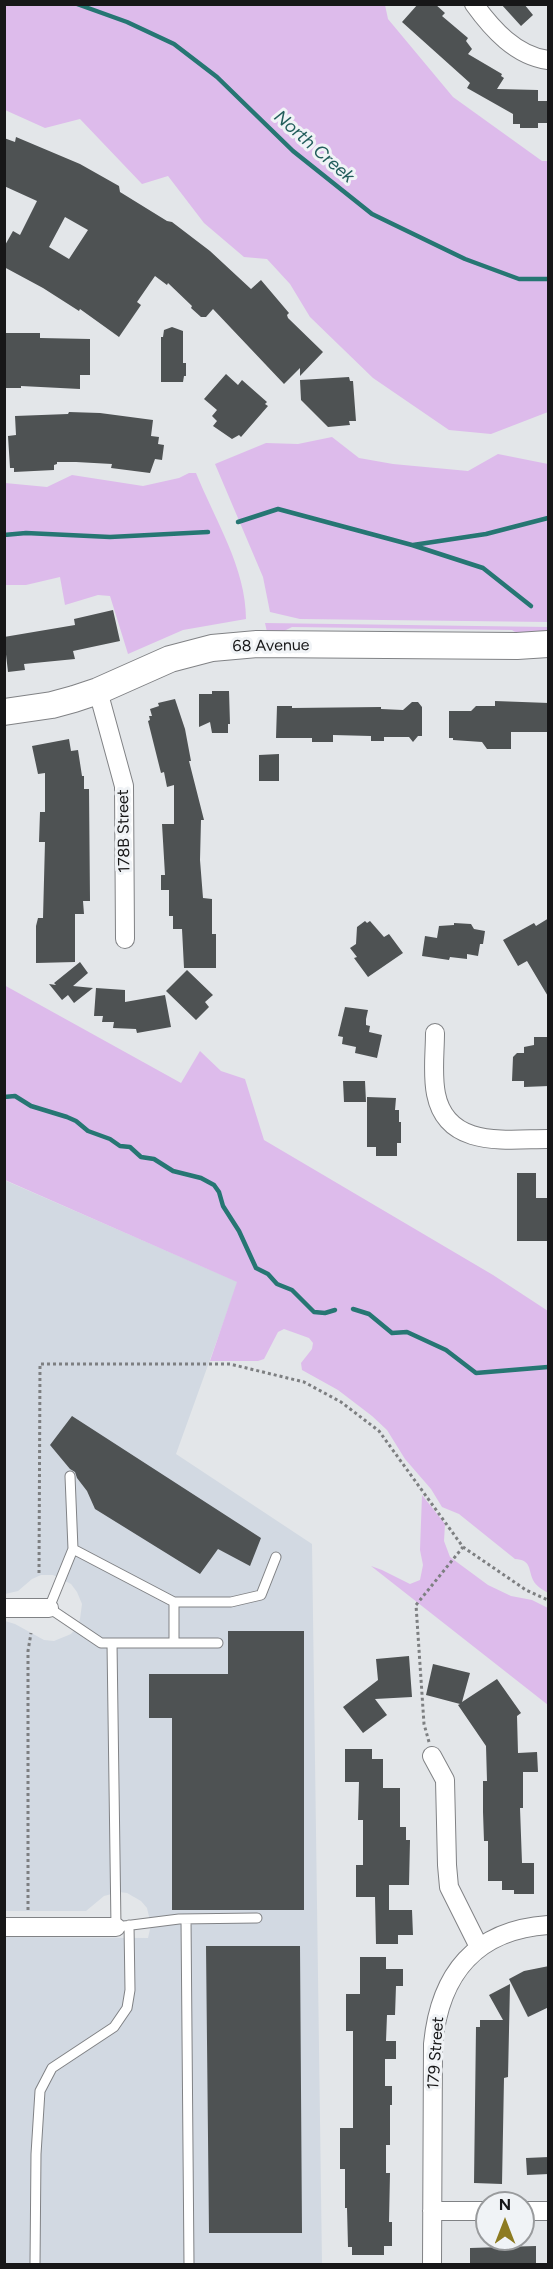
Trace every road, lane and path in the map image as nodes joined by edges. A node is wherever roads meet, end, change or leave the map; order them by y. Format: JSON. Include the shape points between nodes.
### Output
{"nodes":[{"id":1,"x":474,"y":4,"type":"edge"},
{"id":2,"x":549,"y":60,"type":"edge"},
{"id":3,"x":549,"y":644,"type":"edge"},
{"id":4,"x":98,"y":691,"type":"junction"},
{"id":5,"x":4,"y":712,"type":"edge"},
{"id":6,"x":125,"y":939,"type":"dead end"},
{"id":7,"x":435,"y":1033,"type":"dead end"},
{"id":8,"x":549,"y":1139,"type":"edge"},
{"id":9,"x":70,"y":1476,"type":"dead end"},
{"id":10,"x":463,"y":1546,"type":"junction"},
{"id":11,"x":73,"y":1549,"type":"junction"},
{"id":12,"x":276,"y":1557,"type":"dead end"},
{"id":13,"x":39,"y":1573,"type":"dead end"},
{"id":14,"x":549,"y":1600,"type":"edge"},
{"id":15,"x":174,"y":1602,"type":"junction"},
{"id":16,"x":4,"y":1608,"type":"edge"},
{"id":17,"x":49,"y":1608,"type":"junction"},
{"id":18,"x":31,"y":1633,"type":"dead end"},
{"id":19,"x":112,"y":1643,"type":"junction"},
{"id":20,"x":174,"y":1643,"type":"junction"},
{"id":21,"x":219,"y":1643,"type":"dead end"},
{"id":22,"x":432,"y":1756,"type":"joint"},
{"id":23,"x":28,"y":1911,"type":"dead end"},
{"id":24,"x":257,"y":1918,"type":"dead end"},
{"id":25,"x":186,"y":1919,"type":"junction"},
{"id":26,"x":549,"y":1925,"type":"edge"},
{"id":27,"x":123,"y":1926,"type":"junction"},
{"id":28,"x":4,"y":1927,"type":"edge"},
{"id":29,"x":478,"y":1947,"type":"junction"},
{"id":30,"x":432,"y":2211,"type":"junction"},
{"id":31,"x":475,"y":2211,"type":"edge"},
{"id":32,"x":34,"y":2265,"type":"edge"},
{"id":33,"x":189,"y":2265,"type":"edge"},
{"id":34,"x":432,"y":2265,"type":"edge"}],
"edges":[{"from":1,"to":2,"type":"street","via":[[489,25],[511,44]]},
{"from":3,"to":4,"type":"street","name":"68 Avenue","via":[[236,645],[178,656]]},
{"from":4,"to":5,"type":"street","name":"68 Avenue","via":[[52,705]]},
{"from":4,"to":6,"type":"street","name":"178B Street","via":[[124,786]]},
{"from":7,"to":8,"type":"street","via":[[435,1093],[454,1127],[479,1137]]},
{"from":9,"to":11,"type":"lane"},
{"from":10,"to":13,"type":"path","via":[[379,1431],[341,1402],[304,1382],[230,1364],[40,1364]]},
{"from":10,"to":14,"type":"path","via":[[526,1590]]},
{"from":10,"to":22,"type":"path","via":[[416,1605],[424,1724]]},
{"from":11,"to":15,"type":"lane"},
{"from":11,"to":17,"type":"lane"},
{"from":12,"to":15,"type":"lane","via":[[261,1595],[231,1602]]},
{"from":15,"to":20,"type":"lane"},
{"from":16,"to":17,"type":"street"},
{"from":17,"to":19,"type":"lane","via":[[101,1643]]},
{"from":18,"to":23,"type":"path"},
{"from":19,"to":20,"type":"lane"},
{"from":19,"to":27,"type":"lane"},
{"from":20,"to":21,"type":"lane"},
{"from":22,"to":29,"type":"street","via":[[445,1780],[449,1887]]},
{"from":24,"to":25,"type":"lane"},
{"from":25,"to":27,"type":"lane"},
{"from":25,"to":33,"type":"lane"},
{"from":26,"to":29,"type":"street","via":[[516,1931]]},
{"from":27,"to":28,"type":"street"},
{"from":27,"to":32,"type":"lane","via":[[130,1990],[127,2008],[114,2027],[52,2068],[40,2091]]},
{"from":29,"to":30,"type":"street","name":"179 Street","via":[[442,1996],[435,2019]]},
{"from":30,"to":31,"type":"street"},
{"from":30,"to":34,"type":"street","name":"179 Street"}]}
